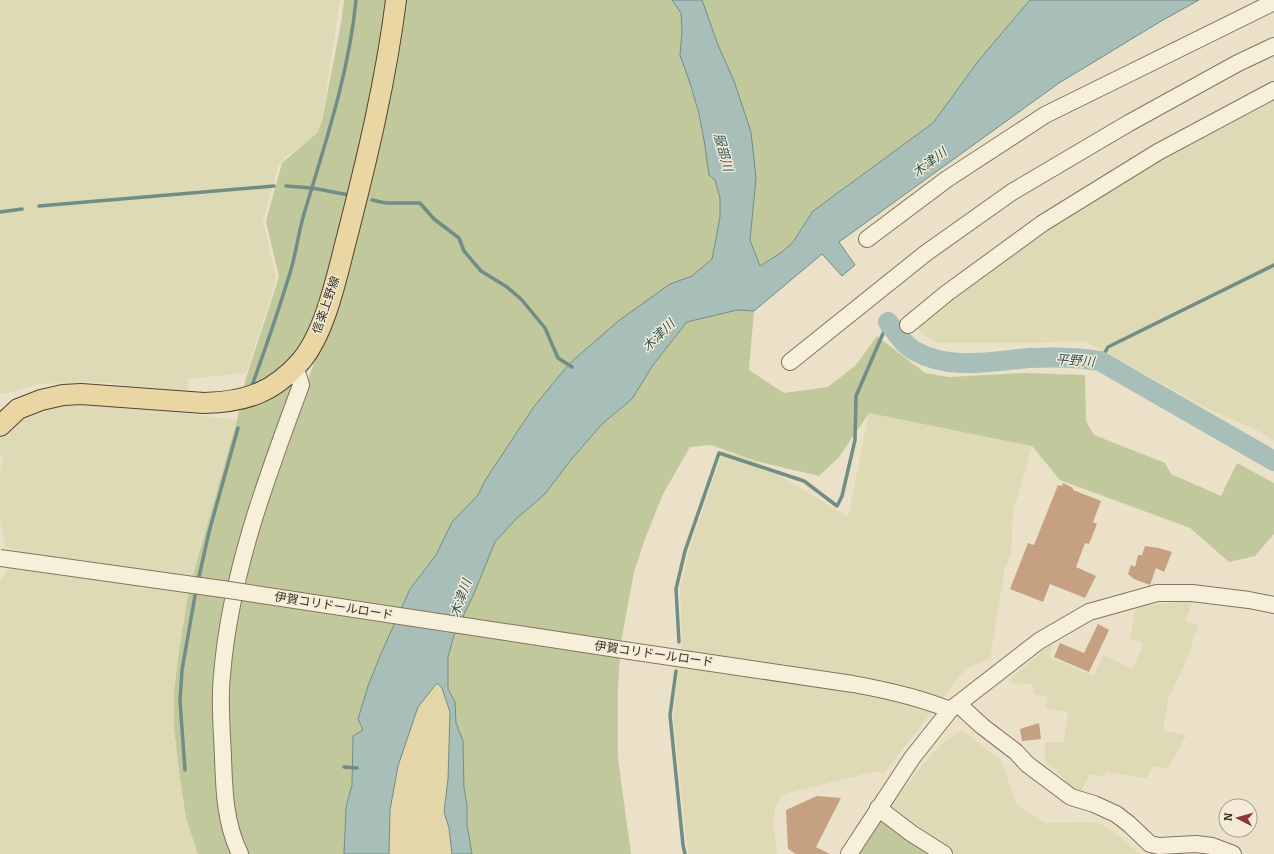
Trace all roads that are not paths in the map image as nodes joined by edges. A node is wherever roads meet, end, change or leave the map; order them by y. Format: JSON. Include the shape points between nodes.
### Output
{"nodes":[{"id":1,"x":396,"y":0,"type":"edge"},
{"id":2,"x":1274,"y":2,"type":"edge"},
{"id":3,"x":1274,"y":46,"type":"edge"},
{"id":4,"x":1274,"y":90,"type":"edge"},
{"id":5,"x":867,"y":239,"type":"dead end"},
{"id":6,"x":908,"y":325,"type":"dead end"},
{"id":7,"x":790,"y":362,"type":"dead end"},
{"id":8,"x":293,"y":370,"type":"junction"},
{"id":9,"x":9,"y":410,"type":"edge"},
{"id":10,"x":0,"y":426,"type":"edge"},
{"id":11,"x":0,"y":558,"type":"edge"},
{"id":12,"x":1274,"y":605,"type":"edge"},
{"id":13,"x":954,"y":707,"type":"junction"},
{"id":14,"x":878,"y":808,"type":"junction"},
{"id":15,"x":240,"y":854,"type":"edge"},
{"id":16,"x":849,"y":854,"type":"edge"},
{"id":17,"x":944,"y":854,"type":"edge"},
{"id":18,"x":1233,"y":854,"type":"edge"}],
"edges":[{"from":1,"to":8,"type":"main road","name":"信楽上野線","via":[[385,72],[340,264],[324,317],[302,360]]},
{"from":2,"to":5,"type":"street","via":[[1045,114],[947,179]]},
{"from":3,"to":7,"type":"street","via":[[1129,123],[1012,192],[926,253]]},
{"from":4,"to":6,"type":"street","via":[[1158,152],[1042,223]]},
{"from":8,"to":9,"type":"main road","name":"信楽上野線","via":[[279,383],[257,394],[220,403],[82,394],[63,395]]},
{"from":8,"to":15,"type":"street","via":[[298,374],[301,385],[252,525],[233,598],[224,650],[222,727],[225,799],[232,834]]},
{"from":9,"to":10,"type":"main road","name":"信楽上野線"},
{"from":11,"to":13,"type":"street","name":"伊賀コリドールロード","bridge":true,"via":[[853,684],[889,691],[936,705]]},
{"from":12,"to":13,"type":"street","via":[[1192,593],[1157,593],[1089,612],[1039,641]]},
{"from":13,"to":14,"type":"street","via":[[912,758]]},
{"from":13,"to":18,"type":"street","via":[[1016,752],[1027,764],[1071,797],[1116,814],[1150,844],[1196,844],[1212,846]]},
{"from":14,"to":16,"type":"street"},
{"from":14,"to":17,"type":"street"}]}
